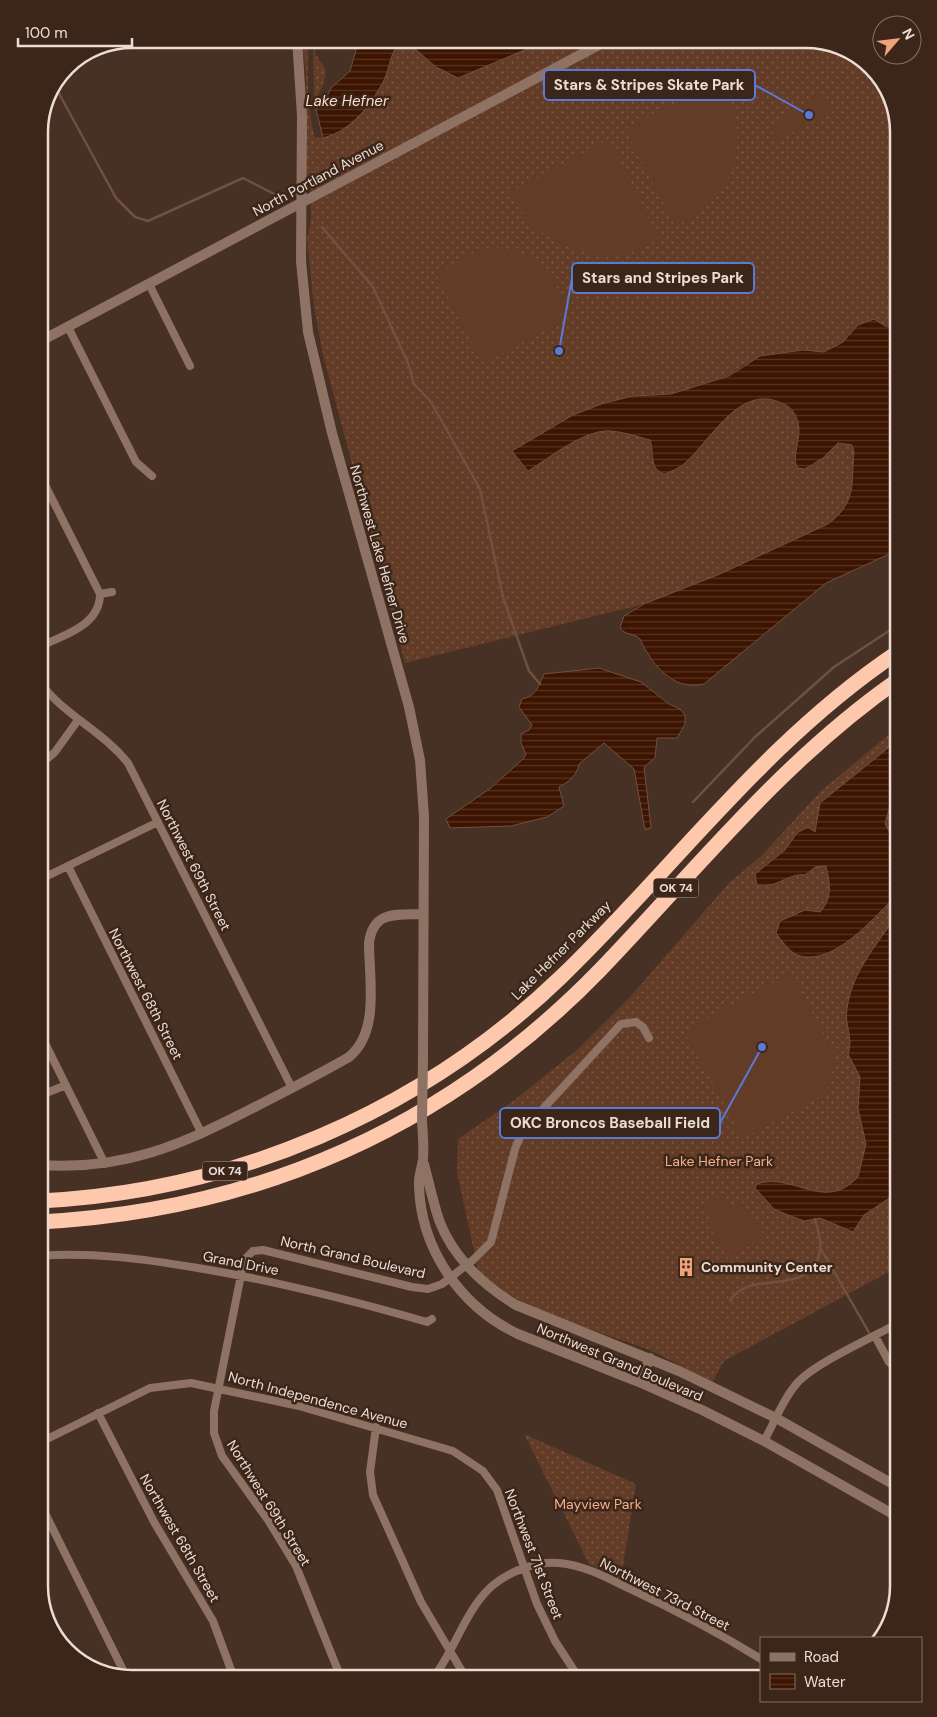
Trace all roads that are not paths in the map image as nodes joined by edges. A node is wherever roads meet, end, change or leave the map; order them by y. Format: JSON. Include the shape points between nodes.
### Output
{"nodes":[{"id":1,"x":298,"y":48,"type":"edge"},
{"id":2,"x":593,"y":48,"type":"edge"},
{"id":3,"x":301,"y":203,"type":"junction"},
{"id":4,"x":149,"y":284,"type":"junction"},
{"id":5,"x":68,"y":327,"type":"junction"},
{"id":6,"x":48,"y":337,"type":"edge"},
{"id":7,"x":190,"y":366,"type":"dead end"},
{"id":8,"x":152,"y":476,"type":"dead end"},
{"id":9,"x":48,"y":491,"type":"edge"},
{"id":10,"x":112,"y":592,"type":"dead end"},
{"id":11,"x":100,"y":594,"type":"junction"},
{"id":12,"x":48,"y":642,"type":"edge"},
{"id":13,"x":890,"y":658,"type":"edge"},
{"id":14,"x":890,"y":686,"type":"edge"},
{"id":15,"x":48,"y":693,"type":"edge"},
{"id":16,"x":78,"y":720,"type":"junction"},
{"id":17,"x":48,"y":758,"type":"edge"},
{"id":18,"x":158,"y":822,"type":"junction"},
{"id":19,"x":68,"y":866,"type":"junction"},
{"id":20,"x":48,"y":876,"type":"edge"},
{"id":21,"x":423,"y":914,"type":"junction"},
{"id":22,"x":649,"y":1038,"type":"dead end"},
{"id":23,"x":48,"y":1049,"type":"edge"},
{"id":24,"x":66,"y":1085,"type":"junction"},
{"id":25,"x":292,"y":1088,"type":"junction"},
{"id":26,"x":48,"y":1092,"type":"edge"},
{"id":27,"x":202,"y":1134,"type":"junction"},
{"id":28,"x":423,"y":1156,"type":"junction"},
{"id":29,"x":105,"y":1164,"type":"junction"},
{"id":30,"x":48,"y":1166,"type":"edge"},
{"id":31,"x":48,"y":1200,"type":"edge"},
{"id":32,"x":48,"y":1221,"type":"edge"},
{"id":33,"x":48,"y":1256,"type":"edge"},
{"id":34,"x":467,"y":1265,"type":"junction"},
{"id":35,"x":240,"y":1275,"type":"junction"},
{"id":36,"x":451,"y":1278,"type":"junction"},
{"id":37,"x":432,"y":1319,"type":"dead end"},
{"id":38,"x":890,"y":1328,"type":"edge"},
{"id":39,"x":875,"y":1336,"type":"junction"},
{"id":40,"x":650,"y":1358,"type":"junction"},
{"id":41,"x":890,"y":1363,"type":"edge"},
{"id":42,"x":639,"y":1382,"type":"junction"},
{"id":43,"x":219,"y":1387,"type":"junction"},
{"id":44,"x":98,"y":1413,"type":"junction"},
{"id":45,"x":776,"y":1418,"type":"junction"},
{"id":46,"x":376,"y":1427,"type":"junction"},
{"id":47,"x":48,"y":1438,"type":"edge"},
{"id":48,"x":764,"y":1440,"type":"junction"},
{"id":49,"x":453,"y":1451,"type":"joint"},
{"id":50,"x":890,"y":1482,"type":"edge"},
{"id":51,"x":890,"y":1512,"type":"edge"},
{"id":52,"x":48,"y":1519,"type":"edge"},
{"id":53,"x":524,"y":1568,"type":"junction"},
{"id":54,"x":451,"y":1652,"type":"junction"},
{"id":55,"x":760,"y":1658,"type":"edge"},
{"id":56,"x":122,"y":1669,"type":"edge"},
{"id":57,"x":231,"y":1669,"type":"edge"},
{"id":58,"x":338,"y":1669,"type":"edge"},
{"id":59,"x":438,"y":1669,"type":"edge"},
{"id":60,"x":461,"y":1669,"type":"edge"},
{"id":61,"x":573,"y":1670,"type":"edge"}],
"edges":[{"from":1,"to":3,"type":"street","name":"Northwest Lake Hefner Drive","via":[[302,107]]},
{"from":2,"to":3,"type":"street","name":"North Portland Avenue"},
{"from":3,"to":4,"type":"street","name":"North Portland Avenue"},
{"from":3,"to":21,"type":"street","name":"Northwest Lake Hefner Drive","via":[[303,298],[313,356],[410,706],[418,747],[424,798]]},
{"from":4,"to":5,"type":"street","name":"North Portland Avenue"},
{"from":4,"to":7,"type":"street"},
{"from":5,"to":6,"type":"street","name":"North Portland Avenue"},
{"from":5,"to":8,"type":"street","via":[[136,462]]},
{"from":9,"to":11,"type":"street"},
{"from":10,"to":11,"type":"street"},
{"from":11,"to":12,"type":"street","via":[[98,607],[87,622]]},
{"from":13,"to":31,"type":"highway","name":"Lake Hefner Parkway","number":"OK 74","via":[[825,706],[778,748],[561,977],[500,1031],[464,1057],[350,1124],[297,1147],[236,1168],[168,1185]]},
{"from":14,"to":32,"type":"highway","number":"OK 74","via":[[840,724],[780,777],[554,1015],[462,1087],[350,1149],[304,1169],[238,1191],[137,1213]]},
{"from":15,"to":16,"type":"street","name":"Northwest 69th Street"},
{"from":16,"to":17,"type":"street"},
{"from":16,"to":18,"type":"street","name":"Northwest 69th Street","via":[[106,739],[122,756],[138,780]]},
{"from":18,"to":19,"type":"street"},
{"from":18,"to":25,"type":"street","name":"Northwest 69th Street"},
{"from":19,"to":20,"type":"street"},
{"from":19,"to":27,"type":"street","name":"Northwest 68th Street"},
{"from":21,"to":25,"type":"street","via":[[389,915],[375,926],[369,943],[369,1022],[364,1041],[349,1057]]},
{"from":21,"to":28,"type":"street","name":"Northwest Grand Boulevard","bridge":true},
{"from":22,"to":34,"type":"street","name":"North Grand Boulevard","via":[[636,1022],[620,1024],[524,1130],[515,1149],[491,1242]]},
{"from":23,"to":24,"type":"street"},
{"from":24,"to":26,"type":"street"},
{"from":24,"to":29,"type":"street"},
{"from":25,"to":27,"type":"street"},
{"from":27,"to":29,"type":"street","via":[[142,1156]]},
{"from":28,"to":34,"type":"street","name":"Northwest Grand Boulevard","via":[[440,1221]]},
{"from":28,"to":36,"type":"street","name":"Northwest Grand Boulevard","via":[[419,1183],[423,1218],[436,1256]]},
{"from":29,"to":30,"type":"street"},
{"from":33,"to":35,"type":"street","name":"Grand Drive","via":[[112,1255]]},
{"from":34,"to":36,"type":"street","name":"North Grand Boulevard"},
{"from":34,"to":40,"type":"street","name":"Northwest Grand Boulevard","via":[[516,1305]]},
{"from":35,"to":36,"type":"street","name":"North Grand Boulevard","via":[[246,1256],[258,1250],[423,1289],[438,1286]]},
{"from":35,"to":37,"type":"street","name":"Grand Drive","via":[[342,1298],[427,1322]]},
{"from":35,"to":43,"type":"street","name":"Northwest 69th Street"},
{"from":36,"to":42,"type":"street","name":"Northwest Grand Boulevard","via":[[476,1307],[504,1328]]},
{"from":38,"to":39,"type":"street"},
{"from":39,"to":41,"type":"street"},
{"from":39,"to":45,"type":"street","via":[[819,1366],[799,1381]]},
{"from":40,"to":42,"type":"street"},
{"from":40,"to":45,"type":"street","name":"Northwest Grand Boulevard"},
{"from":42,"to":48,"type":"street","name":"Northwest Grand Boulevard"},
{"from":43,"to":44,"type":"street","name":"North Independence Avenue","via":[[191,1383],[163,1385],[137,1393]]},
{"from":43,"to":46,"type":"street","name":"North Independence Avenue"},
{"from":43,"to":58,"type":"street","name":"Northwest 69th Street","via":[[213,1423],[219,1450],[296,1566]]},
{"from":44,"to":47,"type":"street","name":"North Independence Avenue"},
{"from":44,"to":57,"type":"street","name":"Northwest 68th Street","via":[[154,1522],[213,1621]]},
{"from":45,"to":48,"type":"street"},
{"from":45,"to":50,"type":"street","name":"Northwest Grand Boulevard"},
{"from":46,"to":49,"type":"street","name":"North Independence Avenue"},
{"from":46,"to":54,"type":"street","via":[[370,1472],[373,1495],[421,1602]]},
{"from":48,"to":51,"type":"street","name":"Northwest Grand Boulevard"},
{"from":49,"to":53,"type":"street","name":"Northwest 71st Street","via":[[483,1471],[497,1490]]},
{"from":52,"to":56,"type":"street"},
{"from":53,"to":54,"type":"street","name":"Northwest 73rd Street","via":[[502,1578],[476,1604]]},
{"from":53,"to":55,"type":"street","name":"Northwest 73rd Street","via":[[549,1563],[587,1569],[680,1613]]},
{"from":53,"to":61,"type":"street","name":"Northwest 71st Street","via":[[547,1625]]},
{"from":54,"to":59,"type":"street","name":"Northwest 73rd Street"},
{"from":54,"to":60,"type":"street"}]}
